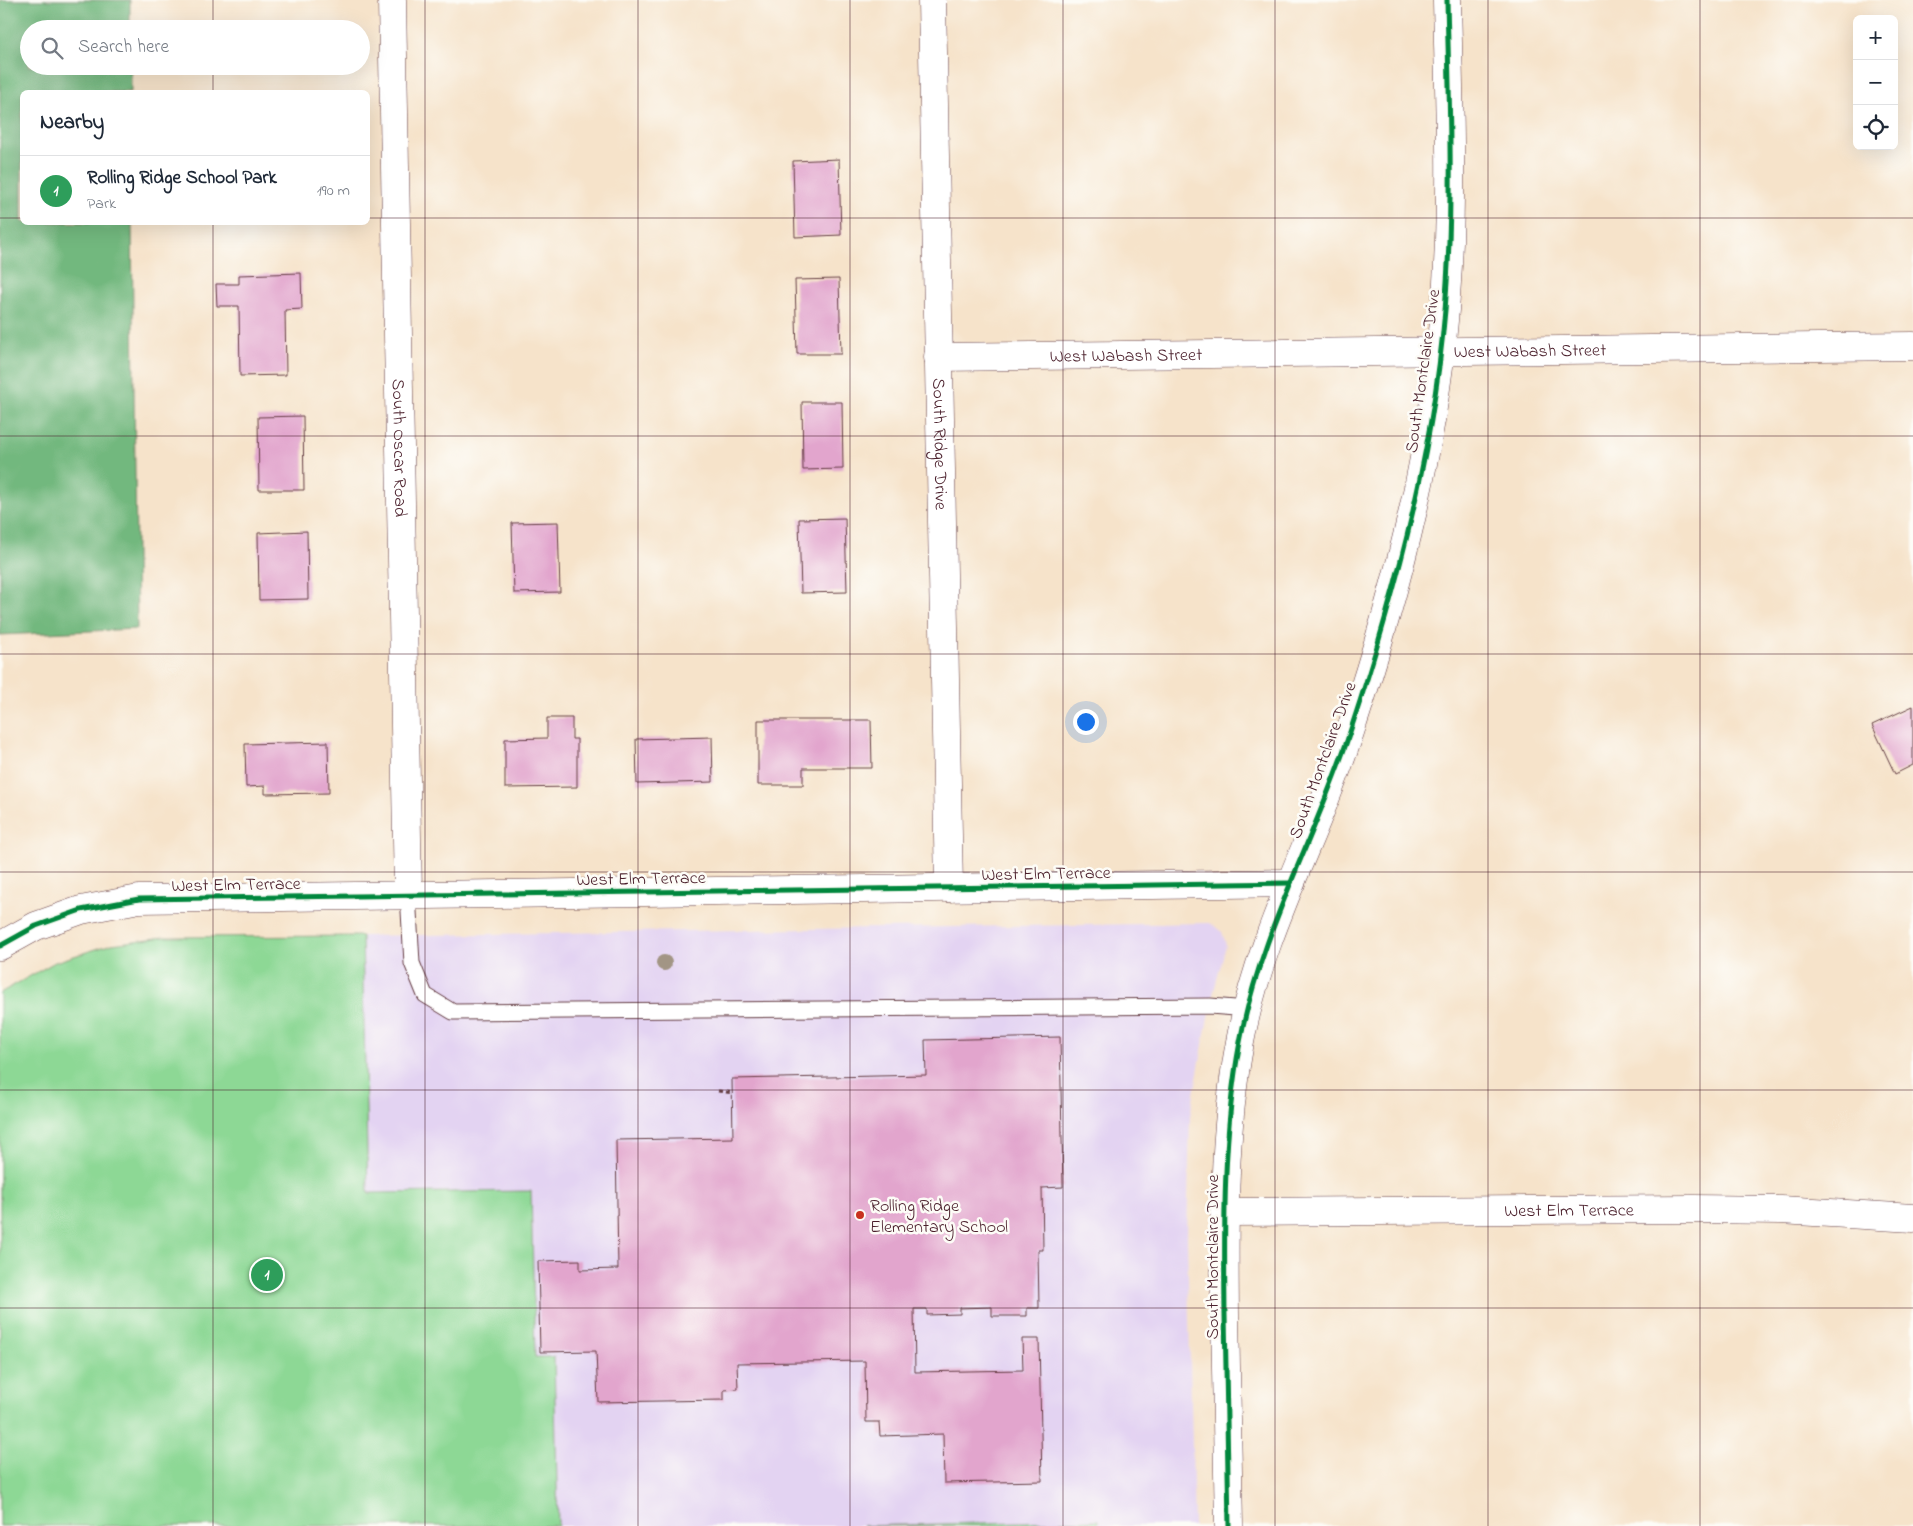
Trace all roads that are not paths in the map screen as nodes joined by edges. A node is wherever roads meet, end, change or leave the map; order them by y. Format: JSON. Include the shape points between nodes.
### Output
{"nodes":[{"id":1,"x":392,"y":0,"type":"edge"},
{"id":2,"x":932,"y":0,"type":"edge"},
{"id":3,"x":1447,"y":0,"type":"edge"},
{"id":4,"x":1913,"y":346,"type":"edge"},
{"id":5,"x":1440,"y":352,"type":"junction"},
{"id":6,"x":938,"y":357,"type":"junction"},
{"id":7,"x":1291,"y":883,"type":"junction"},
{"id":8,"x":949,"y":888,"type":"junction"},
{"id":9,"x":408,"y":894,"type":"junction"},
{"id":10,"x":0,"y":946,"type":"edge"},
{"id":11,"x":1248,"y":1010,"type":"junction"},
{"id":12,"x":1224,"y":1212,"type":"junction"},
{"id":13,"x":1913,"y":1218,"type":"edge"},
{"id":14,"x":1229,"y":1526,"type":"edge"}],
"edges":[{"from":1,"to":9,"type":"street","name":"South Oscar Road"},
{"from":2,"to":6,"type":"street","name":"South Ridge Drive"},
{"from":3,"to":5,"type":"street","name":"South Montclaire Drive","via":[[1450,187],[1447,283]]},
{"from":4,"to":5,"type":"street","name":"West Wabash Street"},
{"from":5,"to":6,"type":"street","name":"West Wabash Street"},
{"from":5,"to":7,"type":"street","name":"South Montclaire Drive","via":[[1424,460],[1399,569],[1350,736]]},
{"from":6,"to":8,"type":"street","name":"South Ridge Drive"},
{"from":7,"to":8,"type":"street","name":"West Elm Terrace"},
{"from":7,"to":11,"type":"street","name":"South Montclaire Drive","via":[[1257,971]]},
{"from":8,"to":9,"type":"street","name":"West Elm Terrace"},
{"from":9,"to":10,"type":"street","name":"West Elm Terrace","via":[[139,899],[81,910],[36,926]]},
{"from":9,"to":11,"type":"lane","via":[[412,963],[425,995],[452,1012],[1210,1006]]},
{"from":11,"to":12,"type":"street","name":"South Montclaire Drive","via":[[1240,1037],[1229,1109]]},
{"from":12,"to":13,"type":"street","name":"West Elm Terrace","via":[[1694,1209],[1781,1210]]},
{"from":12,"to":14,"type":"street","name":"South Montclaire Drive"}]}
